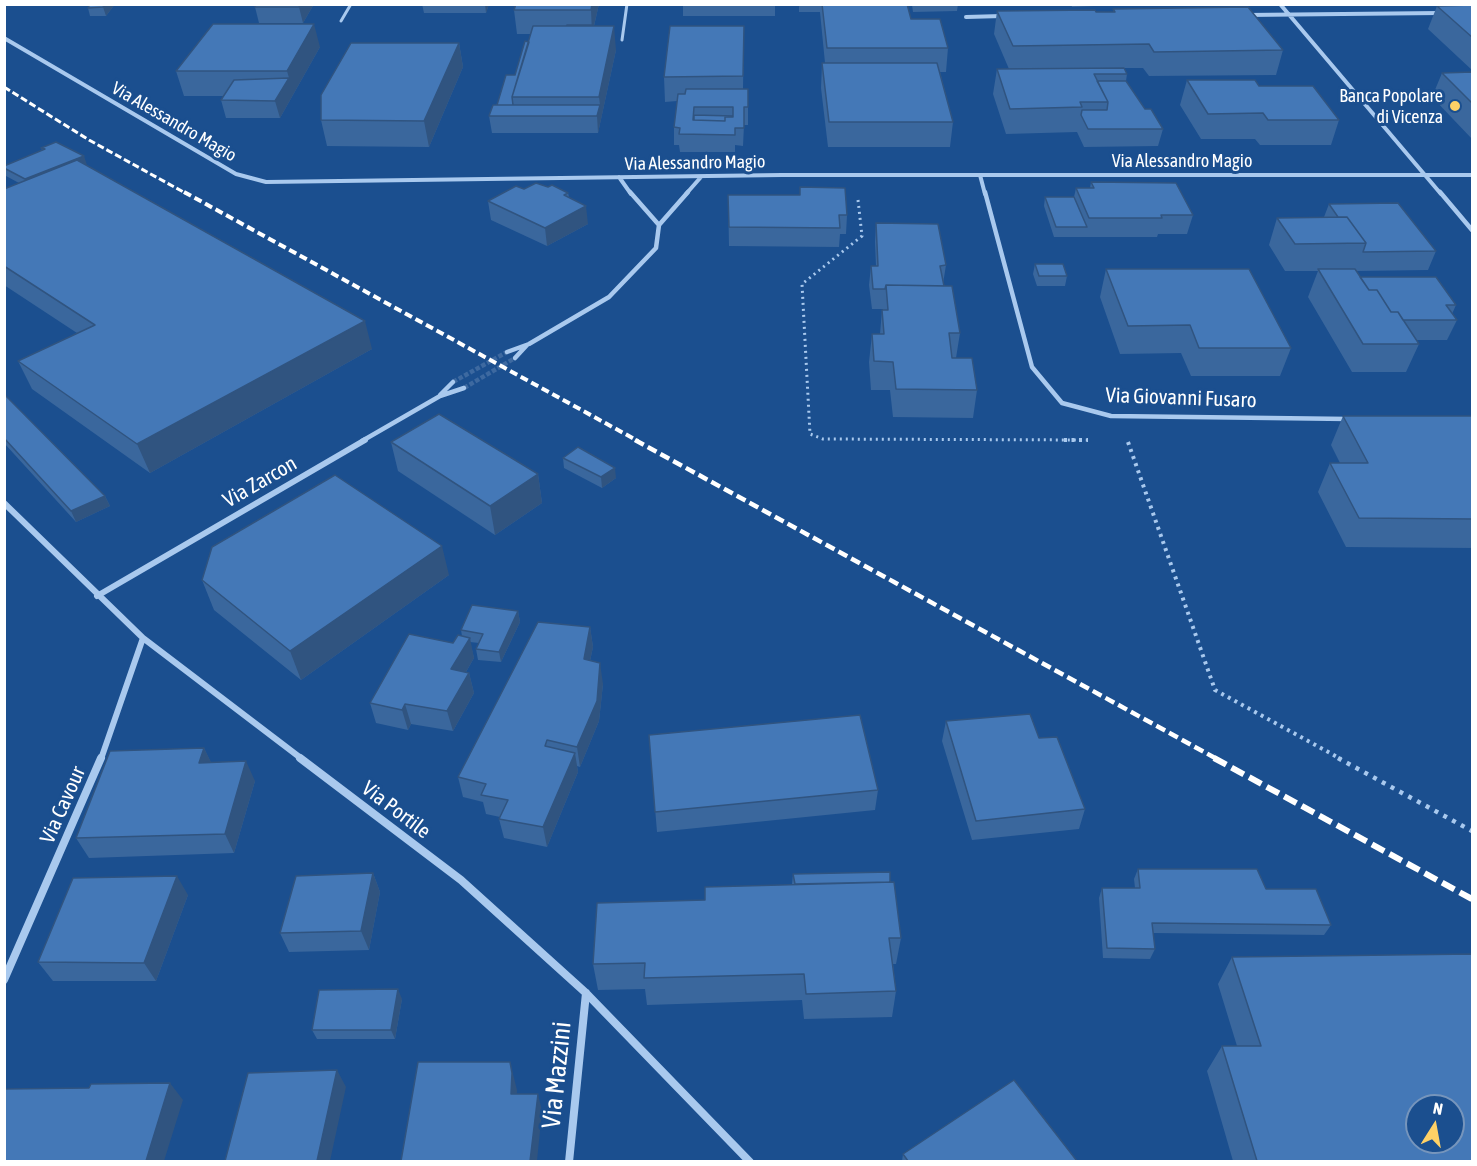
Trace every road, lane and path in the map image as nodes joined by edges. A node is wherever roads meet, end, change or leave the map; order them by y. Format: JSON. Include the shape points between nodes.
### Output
{"nodes":[{"id":1,"x":351,"y":4,"type":"edge"},
{"id":2,"x":627,"y":4,"type":"edge"},
{"id":3,"x":1280,"y":4,"type":"edge"},
{"id":4,"x":1449,"y":13,"type":"edge"},
{"id":5,"x":1241,"y":15,"type":"edge"},
{"id":6,"x":1289,"y":15,"type":"junction"},
{"id":7,"x":1002,"y":16,"type":"edge"},
{"id":8,"x":966,"y":17,"type":"dead end"},
{"id":9,"x":341,"y":21,"type":"dead end"},
{"id":10,"x":4,"y":38,"type":"edge"},
{"id":11,"x":622,"y":40,"type":"dead end"},
{"id":12,"x":856,"y":175,"type":"junction"},
{"id":13,"x":980,"y":175,"type":"junction"},
{"id":14,"x":1425,"y":175,"type":"junction"},
{"id":15,"x":1473,"y":175,"type":"edge"},
{"id":16,"x":619,"y":177,"type":"junction"},
{"id":17,"x":701,"y":177,"type":"junction"},
{"id":18,"x":659,"y":225,"type":"junction"},
{"id":19,"x":1473,"y":230,"type":"edge"},
{"id":20,"x":529,"y":344,"type":"junction"},
{"id":21,"x":507,"y":352,"type":"tunnel mouth"},
{"id":22,"x":515,"y":357,"type":"tunnel mouth"},
{"id":23,"x":453,"y":382,"type":"tunnel mouth"},
{"id":24,"x":464,"y":388,"type":"tunnel mouth"},
{"id":25,"x":440,"y":396,"type":"junction"},
{"id":26,"x":1121,"y":416,"type":"junction"},
{"id":27,"x":1355,"y":419,"type":"edge"},
{"id":28,"x":1092,"y":440,"type":"dead end"},
{"id":29,"x":4,"y":503,"type":"edge"},
{"id":30,"x":97,"y":596,"type":"junction"},
{"id":31,"x":143,"y":638,"type":"junction"},
{"id":32,"x":1473,"y":831,"type":"edge"},
{"id":33,"x":4,"y":980,"type":"edge"},
{"id":34,"x":586,"y":993,"type":"junction"},
{"id":35,"x":569,"y":1161,"type":"edge"},
{"id":36,"x":750,"y":1161,"type":"edge"}],
"edges":[{"from":1,"to":9,"type":"lane"},
{"from":2,"to":11,"type":"lane"},
{"from":3,"to":6,"type":"street"},
{"from":4,"to":6,"type":"street"},
{"from":5,"to":6,"type":"street"},
{"from":6,"to":14,"type":"street"},
{"from":7,"to":8,"type":"street"},
{"from":10,"to":16,"type":"street","name":"Via Alessandro Magio","via":[[236,174],[266,182]]},
{"from":12,"to":13,"type":"street","name":"Via Alessandro Magio"},
{"from":12,"to":17,"type":"street","name":"Via Alessandro Magio"},
{"from":12,"to":28,"type":"path","via":[[862,236],[802,284],[810,434],[823,439]]},
{"from":13,"to":14,"type":"street","name":"Via Alessandro Magio"},
{"from":13,"to":26,"type":"street","name":"Via Giovanni Fusaro","via":[[1032,368],[1062,403]]},
{"from":14,"to":15,"type":"street","name":"Via Alessandro Magio"},
{"from":14,"to":19,"type":"street"},
{"from":16,"to":17,"type":"street","name":"Via Alessandro Magio"},
{"from":16,"to":18,"type":"street"},
{"from":17,"to":18,"type":"street"},
{"from":18,"to":20,"type":"street","via":[[656,248],[609,297]]},
{"from":20,"to":21,"type":"street"},
{"from":20,"to":22,"type":"street"},
{"from":23,"to":25,"type":"street","name":"Via Zarcon"},
{"from":24,"to":25,"type":"street","name":"Via Zarcon"},
{"from":25,"to":30,"type":"street","name":"Via Zarcon"},
{"from":26,"to":27,"type":"street","name":"Via Giovanni Fusaro"},
{"from":26,"to":32,"type":"path","via":[[1215,690]]},
{"from":29,"to":30,"type":"street","name":"Via Portile"},
{"from":30,"to":31,"type":"street","name":"Via Portile"},
{"from":31,"to":33,"type":"street","name":"Via Cavour","via":[[101,759]]},
{"from":31,"to":34,"type":"street","name":"Via Portile","via":[[461,880]]},
{"from":34,"to":35,"type":"street","name":"Via Mazzini"},
{"from":34,"to":36,"type":"street","name":"Via Portile"}]}
